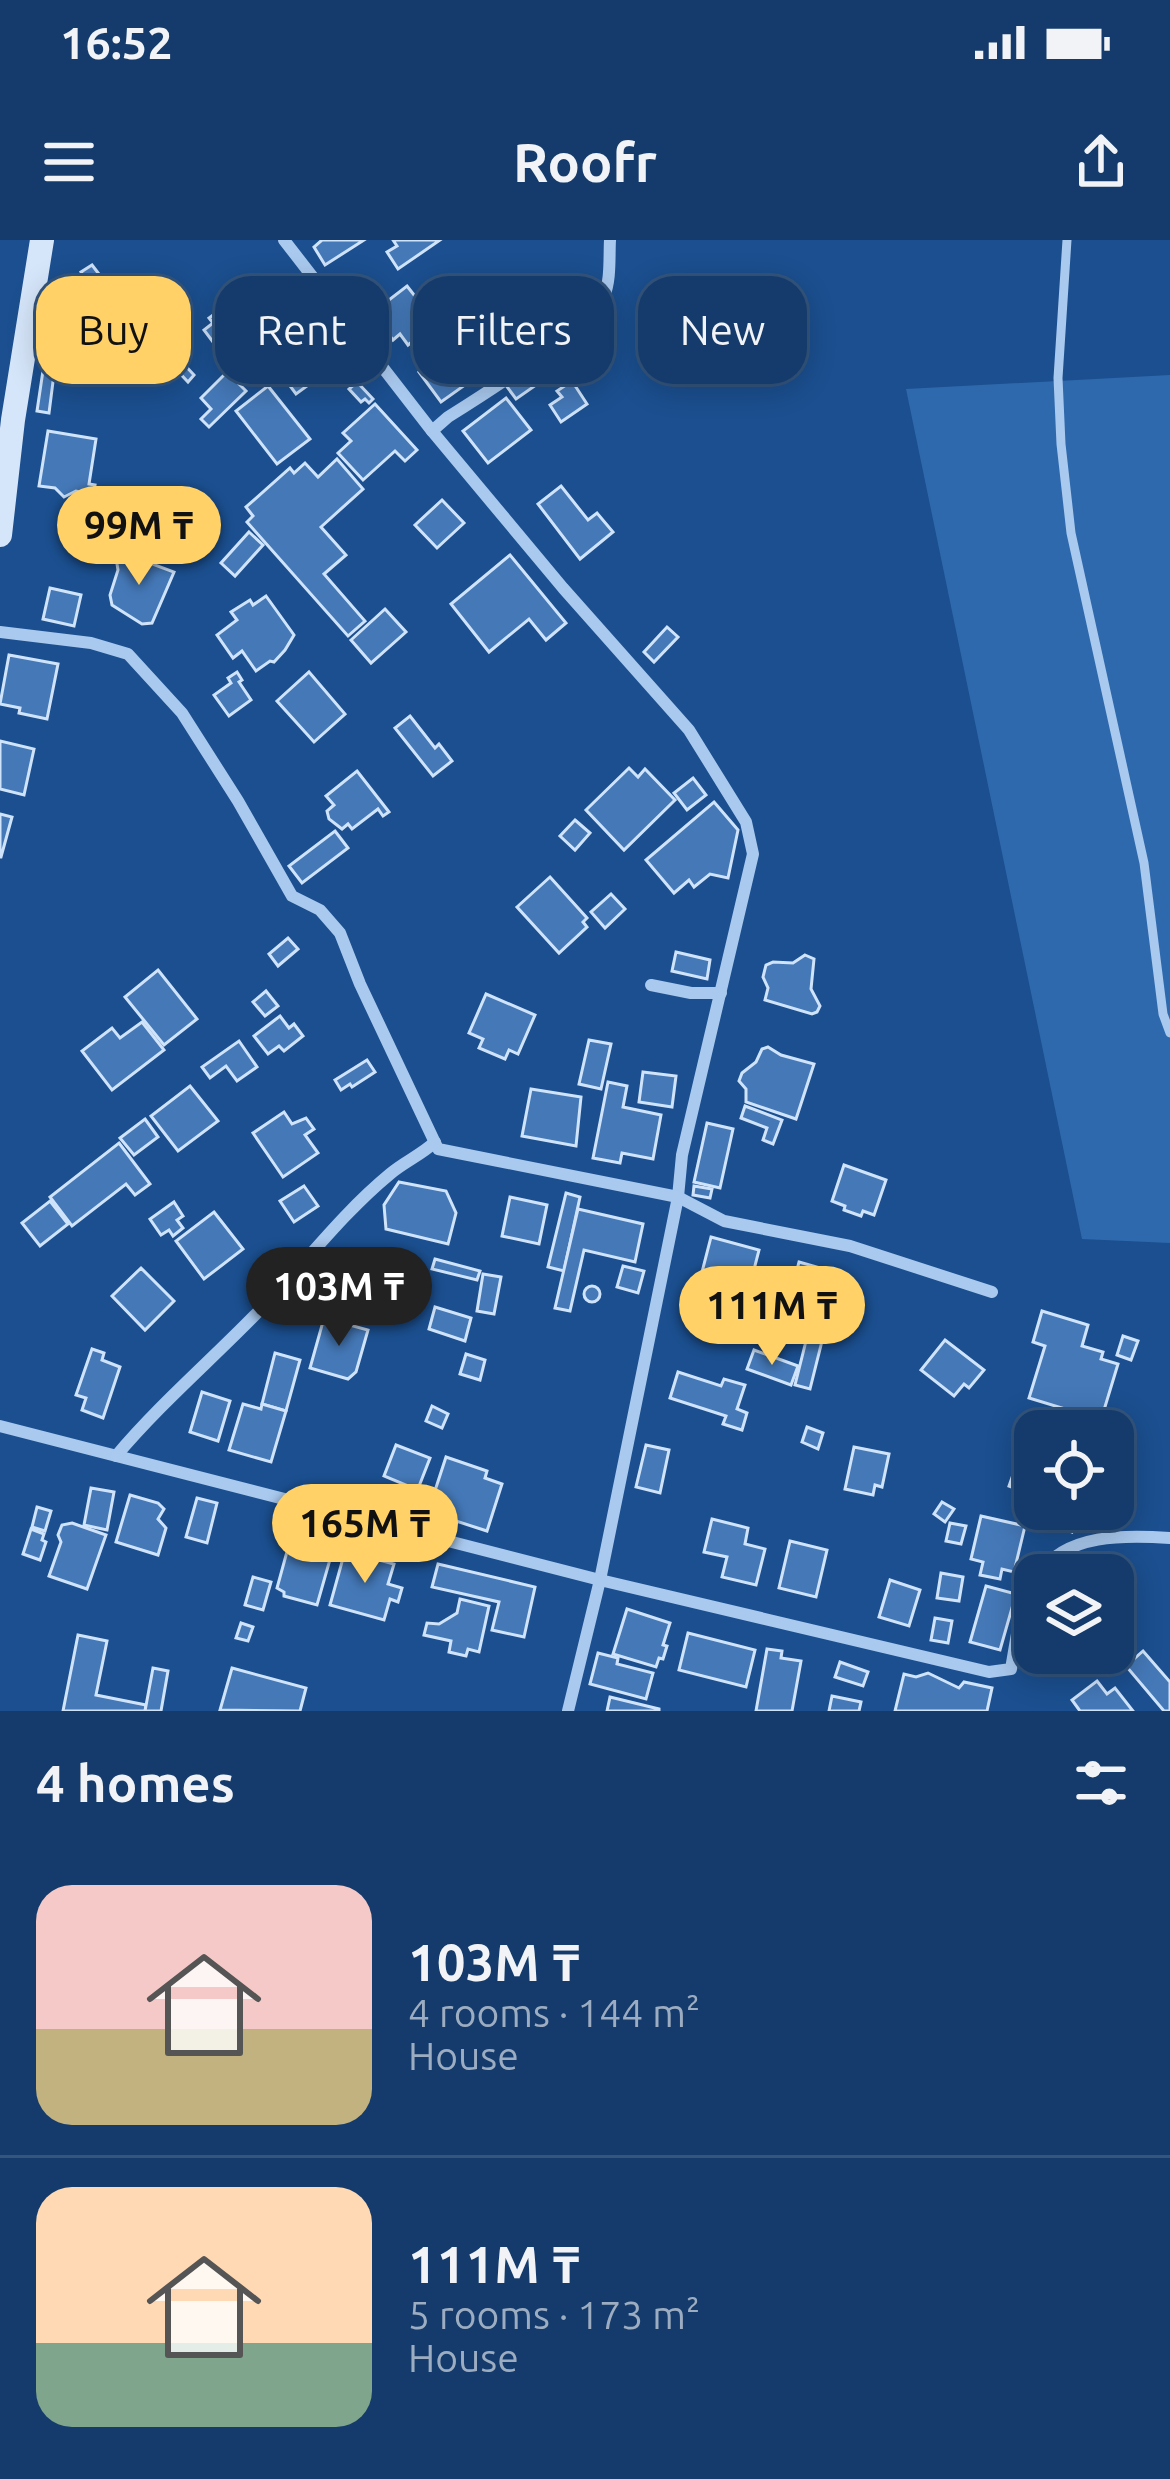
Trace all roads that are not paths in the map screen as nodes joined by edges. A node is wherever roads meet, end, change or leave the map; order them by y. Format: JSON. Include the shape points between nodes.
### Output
{"nodes":[{"id":1,"x":42,"y":240,"type":"edge"},
{"id":2,"x":284,"y":240,"type":"edge"},
{"id":3,"x":610,"y":240,"type":"edge"},
{"id":4,"x":1067,"y":240,"type":"edge"},
{"id":5,"x":433,"y":431,"type":"junction"},
{"id":6,"x":0,"y":535,"type":"edge"},
{"id":7,"x":0,"y":632,"type":"edge"},
{"id":8,"x":651,"y":985,"type":"dead end"},
{"id":9,"x":722,"y":993,"type":"junction"},
{"id":10,"x":1170,"y":1034,"type":"edge"},
{"id":11,"x":435,"y":1142,"type":"junction"},
{"id":12,"x":678,"y":1196,"type":"junction"},
{"id":13,"x":992,"y":1292,"type":"dead end"},
{"id":14,"x":0,"y":1426,"type":"edge"},
{"id":15,"x":116,"y":1456,"type":"junction"},
{"id":16,"x":1170,"y":1538,"type":"edge"},
{"id":17,"x":1062,"y":1554,"type":"edge"},
{"id":18,"x":600,"y":1580,"type":"junction"},
{"id":19,"x":1014,"y":1673,"type":"edge"},
{"id":20,"x":568,"y":1711,"type":"edge"}],
"edges":[{"from":1,"to":6,"type":"street"},
{"from":2,"to":5,"type":"street"},
{"from":3,"to":5,"type":"street","via":[[604,297],[591,315]]},
{"from":4,"to":10,"type":"lane","via":[[1058,378],[1071,532],[1144,863]]},
{"from":5,"to":9,"type":"street","via":[[689,730],[746,822],[753,854]]},
{"from":7,"to":11,"type":"street","via":[[128,654],[182,713],[292,896],[320,910],[340,933]]},
{"from":8,"to":9,"type":"street"},
{"from":9,"to":12,"type":"street"},
{"from":11,"to":12,"type":"street","via":[[438,1149]]},
{"from":11,"to":15,"type":"street","via":[[356,1206]]},
{"from":12,"to":13,"type":"street","via":[[724,1221],[850,1246]]},
{"from":12,"to":18,"type":"street"},
{"from":14,"to":15,"type":"street"},
{"from":15,"to":18,"type":"street"},
{"from":16,"to":17,"type":"street","via":[[1086,1540]]},
{"from":18,"to":19,"type":"street"},
{"from":18,"to":20,"type":"street"}]}
